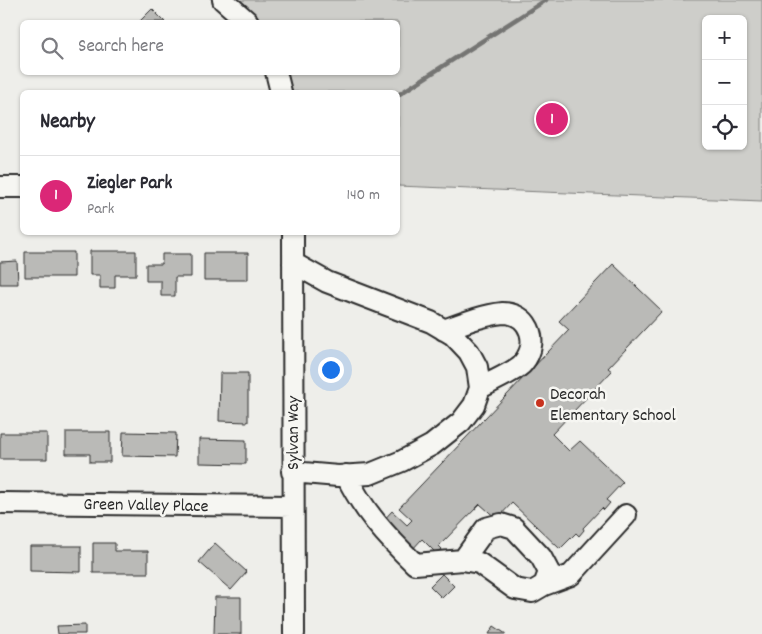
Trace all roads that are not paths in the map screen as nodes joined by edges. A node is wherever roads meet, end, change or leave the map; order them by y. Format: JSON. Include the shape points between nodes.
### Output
{"nodes":[{"id":1,"x":223,"y":0,"type":"edge"},
{"id":2,"x":246,"y":20,"type":"edge"},
{"id":3,"x":277,"y":75,"type":"edge"},
{"id":4,"x":280,"y":90,"type":"edge"},
{"id":5,"x":0,"y":187,"type":"edge"},
{"id":6,"x":20,"y":187,"type":"edge"},
{"id":7,"x":293,"y":235,"type":"edge"},
{"id":8,"x":293,"y":264,"type":"junction"},
{"id":9,"x":444,"y":330,"type":"junction"},
{"id":10,"x":480,"y":388,"type":"junction"},
{"id":11,"x":292,"y":472,"type":"junction"},
{"id":12,"x":346,"y":475,"type":"junction"},
{"id":13,"x":0,"y":503,"type":"edge"},
{"id":14,"x":292,"y":506,"type":"junction"},
{"id":15,"x":626,"y":515,"type":"dead end"},
{"id":16,"x":463,"y":560,"type":"junction"},
{"id":17,"x":544,"y":584,"type":"junction"},
{"id":18,"x":294,"y":634,"type":"edge"}],
"edges":[{"from":1,"to":2,"type":"street"},
{"from":3,"to":4,"type":"street"},
{"from":5,"to":6,"type":"street"},
{"from":7,"to":8,"type":"street","name":"Sylvan Way"},
{"from":8,"to":9,"type":"street","via":[[327,282]]},
{"from":8,"to":11,"type":"street","name":"Sylvan Way"},
{"from":9,"to":10,"type":"street","via":[[469,352],[477,367]]},
{"from":9,"to":10,"type":"street","via":[[475,318],[504,313],[515,314],[531,332],[532,345],[523,365]]},
{"from":10,"to":12,"type":"street","via":[[474,405],[461,422],[432,445],[370,474]]},
{"from":11,"to":12,"type":"street"},
{"from":11,"to":14,"type":"street","name":"Sylvan Way"},
{"from":12,"to":16,"type":"street","via":[[370,515],[415,564]]},
{"from":13,"to":14,"type":"street","name":"Green Valley Place"},
{"from":14,"to":18,"type":"street","name":"Sylvan Way"},
{"from":15,"to":17,"type":"street","via":[[571,575]]},
{"from":16,"to":17,"type":"street","via":[[479,563],[515,589],[532,592]]},
{"from":16,"to":17,"type":"street","via":[[486,528],[501,524],[514,528],[541,557],[549,572]]}]}
